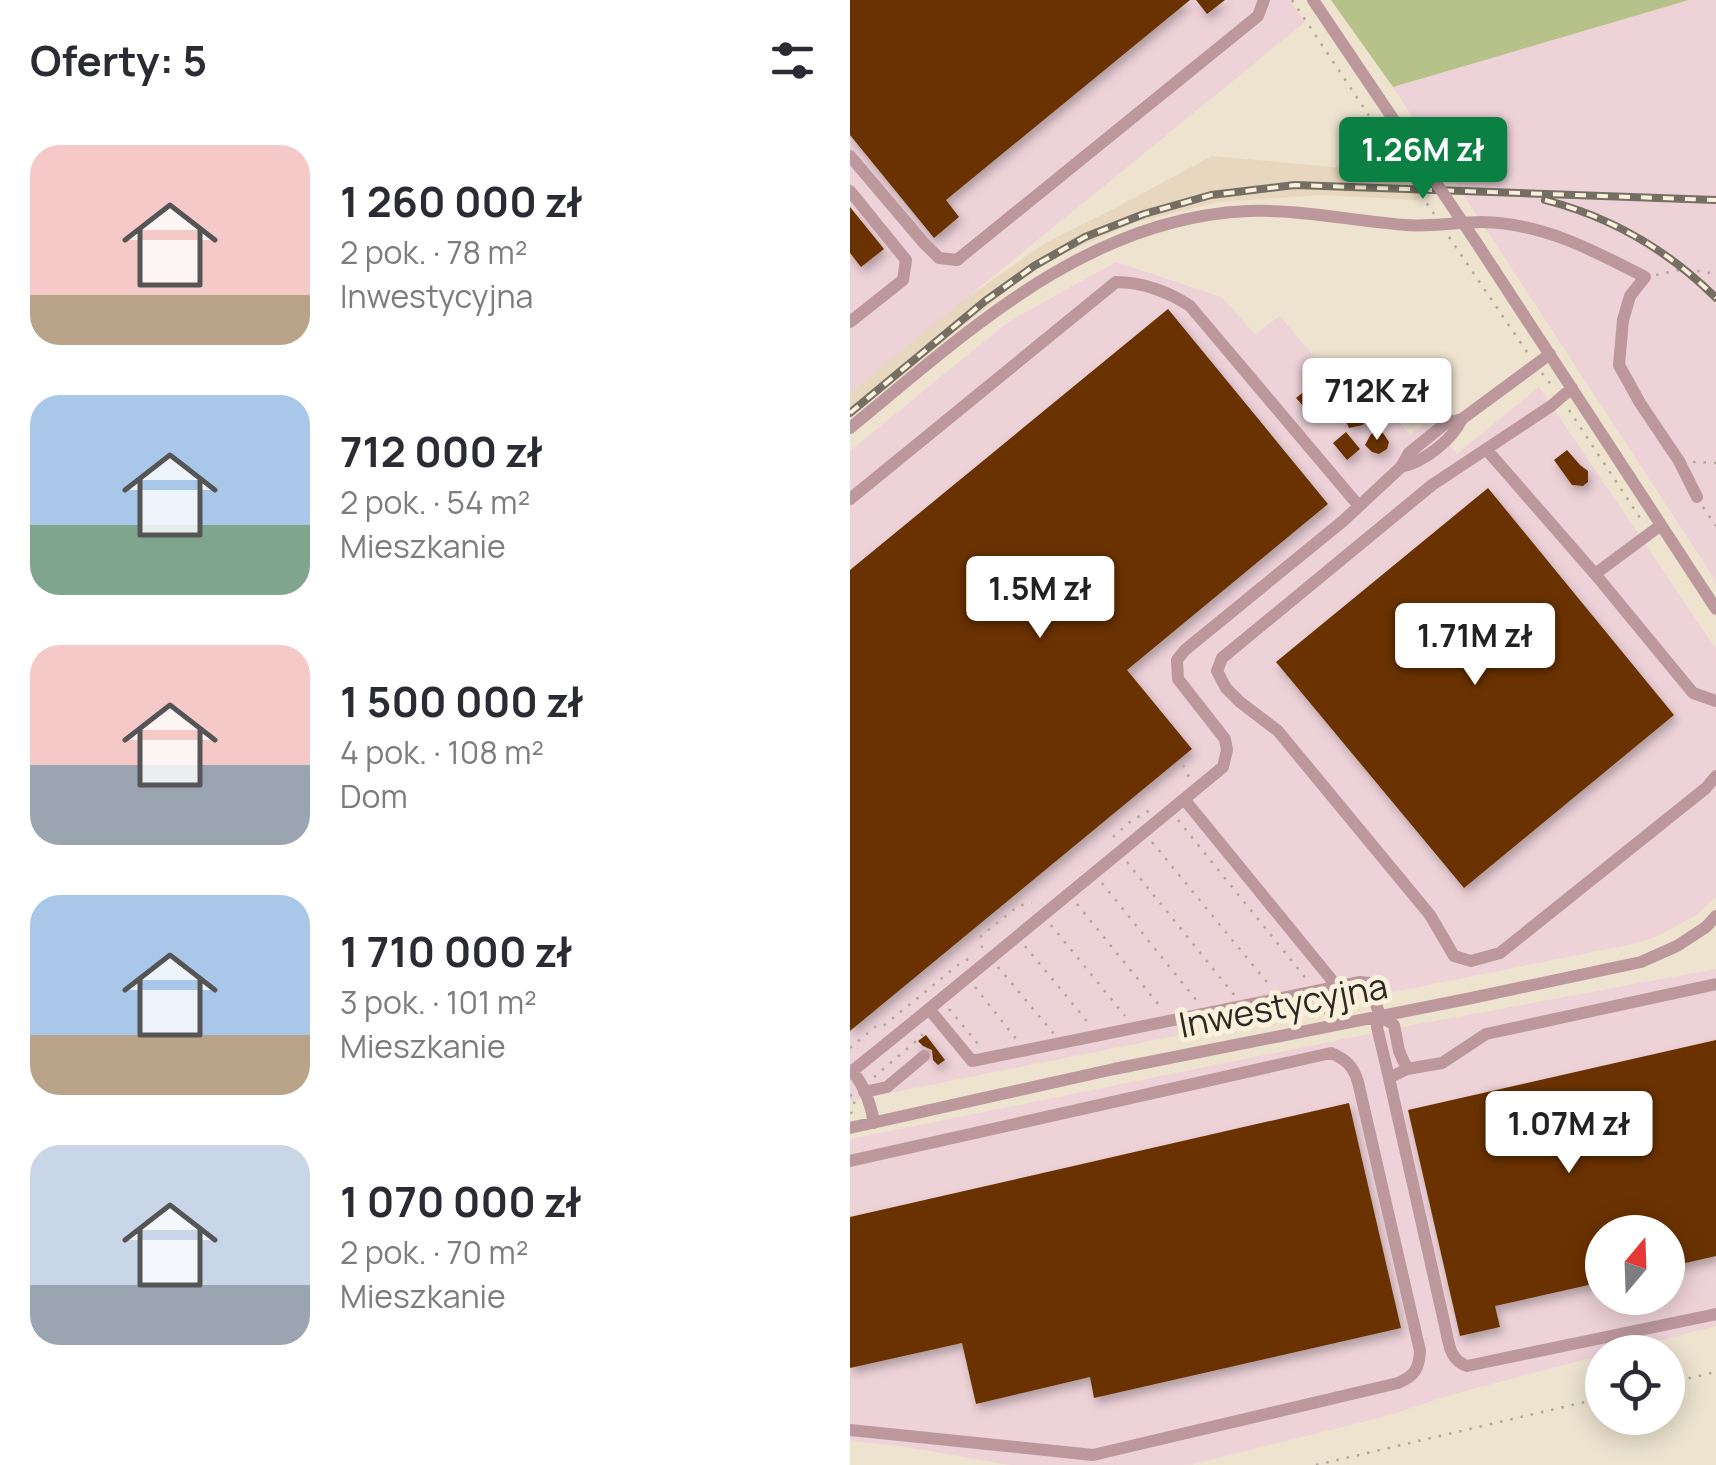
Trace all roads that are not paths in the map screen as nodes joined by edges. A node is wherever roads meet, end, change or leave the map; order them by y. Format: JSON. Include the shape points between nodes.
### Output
{"nodes":[{"id":1,"x":1264,"y":0,"type":"edge"},
{"id":2,"x":1313,"y":0,"type":"edge"},
{"id":3,"x":850,"y":156,"type":"edge"},
{"id":4,"x":850,"y":191,"type":"edge"},
{"id":5,"x":850,"y":322,"type":"edge"},
{"id":6,"x":1550,"y":354,"type":"junction"},
{"id":7,"x":1566,"y":393,"type":"junction"},
{"id":8,"x":850,"y":428,"type":"edge"},
{"id":9,"x":1486,"y":449,"type":"junction"},
{"id":10,"x":1697,"y":497,"type":"road end"},
{"id":11,"x":850,"y":499,"type":"edge"},
{"id":12,"x":1358,"y":505,"type":"junction"},
{"id":13,"x":1655,"y":529,"type":"junction"},
{"id":14,"x":1595,"y":574,"type":"junction"},
{"id":15,"x":1716,"y":609,"type":"edge"},
{"id":16,"x":1716,"y":700,"type":"edge"},
{"id":17,"x":1716,"y":776,"type":"edge"},
{"id":18,"x":1184,"y":800,"type":"junction"},
{"id":19,"x":1716,"y":916,"type":"edge"},
{"id":20,"x":1716,"y":984,"type":"edge"},
{"id":21,"x":1334,"y":987,"type":"junction"},
{"id":22,"x":929,"y":1009,"type":"junction"},
{"id":23,"x":1380,"y":1016,"type":"junction"},
{"id":24,"x":924,"y":1056,"type":"dead end"},
{"id":25,"x":1407,"y":1069,"type":"junction"},
{"id":26,"x":851,"y":1072,"type":"edge"},
{"id":27,"x":1389,"y":1078,"type":"junction"},
{"id":28,"x":860,"y":1096,"type":"junction"},
{"id":29,"x":874,"y":1123,"type":"junction"},
{"id":30,"x":850,"y":1128,"type":"edge"},
{"id":31,"x":850,"y":1161,"type":"edge"},
{"id":32,"x":1716,"y":1314,"type":"edge"},
{"id":33,"x":850,"y":1430,"type":"edge"}],
"edges":[{"from":1,"to":3,"type":"street","via":[[1258,16],[957,260],[939,258]]},
{"from":2,"to":6,"type":"street","bridge":true},
{"from":4,"to":5,"type":"street","via":[[906,260],[903,280]]},
{"from":6,"to":7,"type":"street"},
{"from":6,"to":12,"type":"street","via":[[1462,419],[1446,422]]},
{"from":7,"to":9,"type":"street"},
{"from":7,"to":13,"type":"street"},
{"from":8,"to":10,"type":"street","via":[[1020,293],[1140,232],[1249,211],[1417,226],[1482,222],[1571,240],[1645,277],[1630,296],[1619,365]]},
{"from":9,"to":14,"type":"street"},
{"from":9,"to":17,"type":"street","via":[[1222,658],[1216,671],[1226,688],[1278,731],[1430,915],[1454,956],[1471,961],[1500,953]]},
{"from":11,"to":12,"type":"street","via":[[1116,282],[1132,282],[1190,306]]},
{"from":12,"to":18,"type":"street","via":[[1177,660],[1178,679],[1227,750],[1222,768]]},
{"from":13,"to":14,"type":"street"},
{"from":13,"to":15,"type":"street"},
{"from":14,"to":16,"type":"street","via":[[1693,693]]},
{"from":18,"to":21,"type":"street"},
{"from":18,"to":22,"type":"street"},
{"from":19,"to":23,"type":"street","name":"Inwestycyjna","via":[[1677,946],[1641,962]]},
{"from":20,"to":25,"type":"street","via":[[1486,1034],[1442,1063]]},
{"from":21,"to":22,"type":"street","via":[[972,1060]]},
{"from":21,"to":23,"type":"street","via":[[1369,984]]},
{"from":22,"to":26,"type":"street"},
{"from":23,"to":25,"type":"street","via":[[1394,1025]]},
{"from":23,"to":27,"type":"street"},
{"from":23,"to":29,"type":"street","name":"Inwestycyjna"},
{"from":24,"to":28,"type":"street","via":[[887,1087]]},
{"from":25,"to":27,"type":"street"},
{"from":26,"to":28,"type":"street"},
{"from":27,"to":32,"type":"street","via":[[1458,1363],[1483,1364]]},
{"from":28,"to":29,"type":"street"},
{"from":29,"to":30,"type":"street","name":"Inwestycyjna"},
{"from":31,"to":33,"type":"street","via":[[1331,1053],[1354,1069],[1420,1366],[1398,1383],[1093,1455]]}]}
